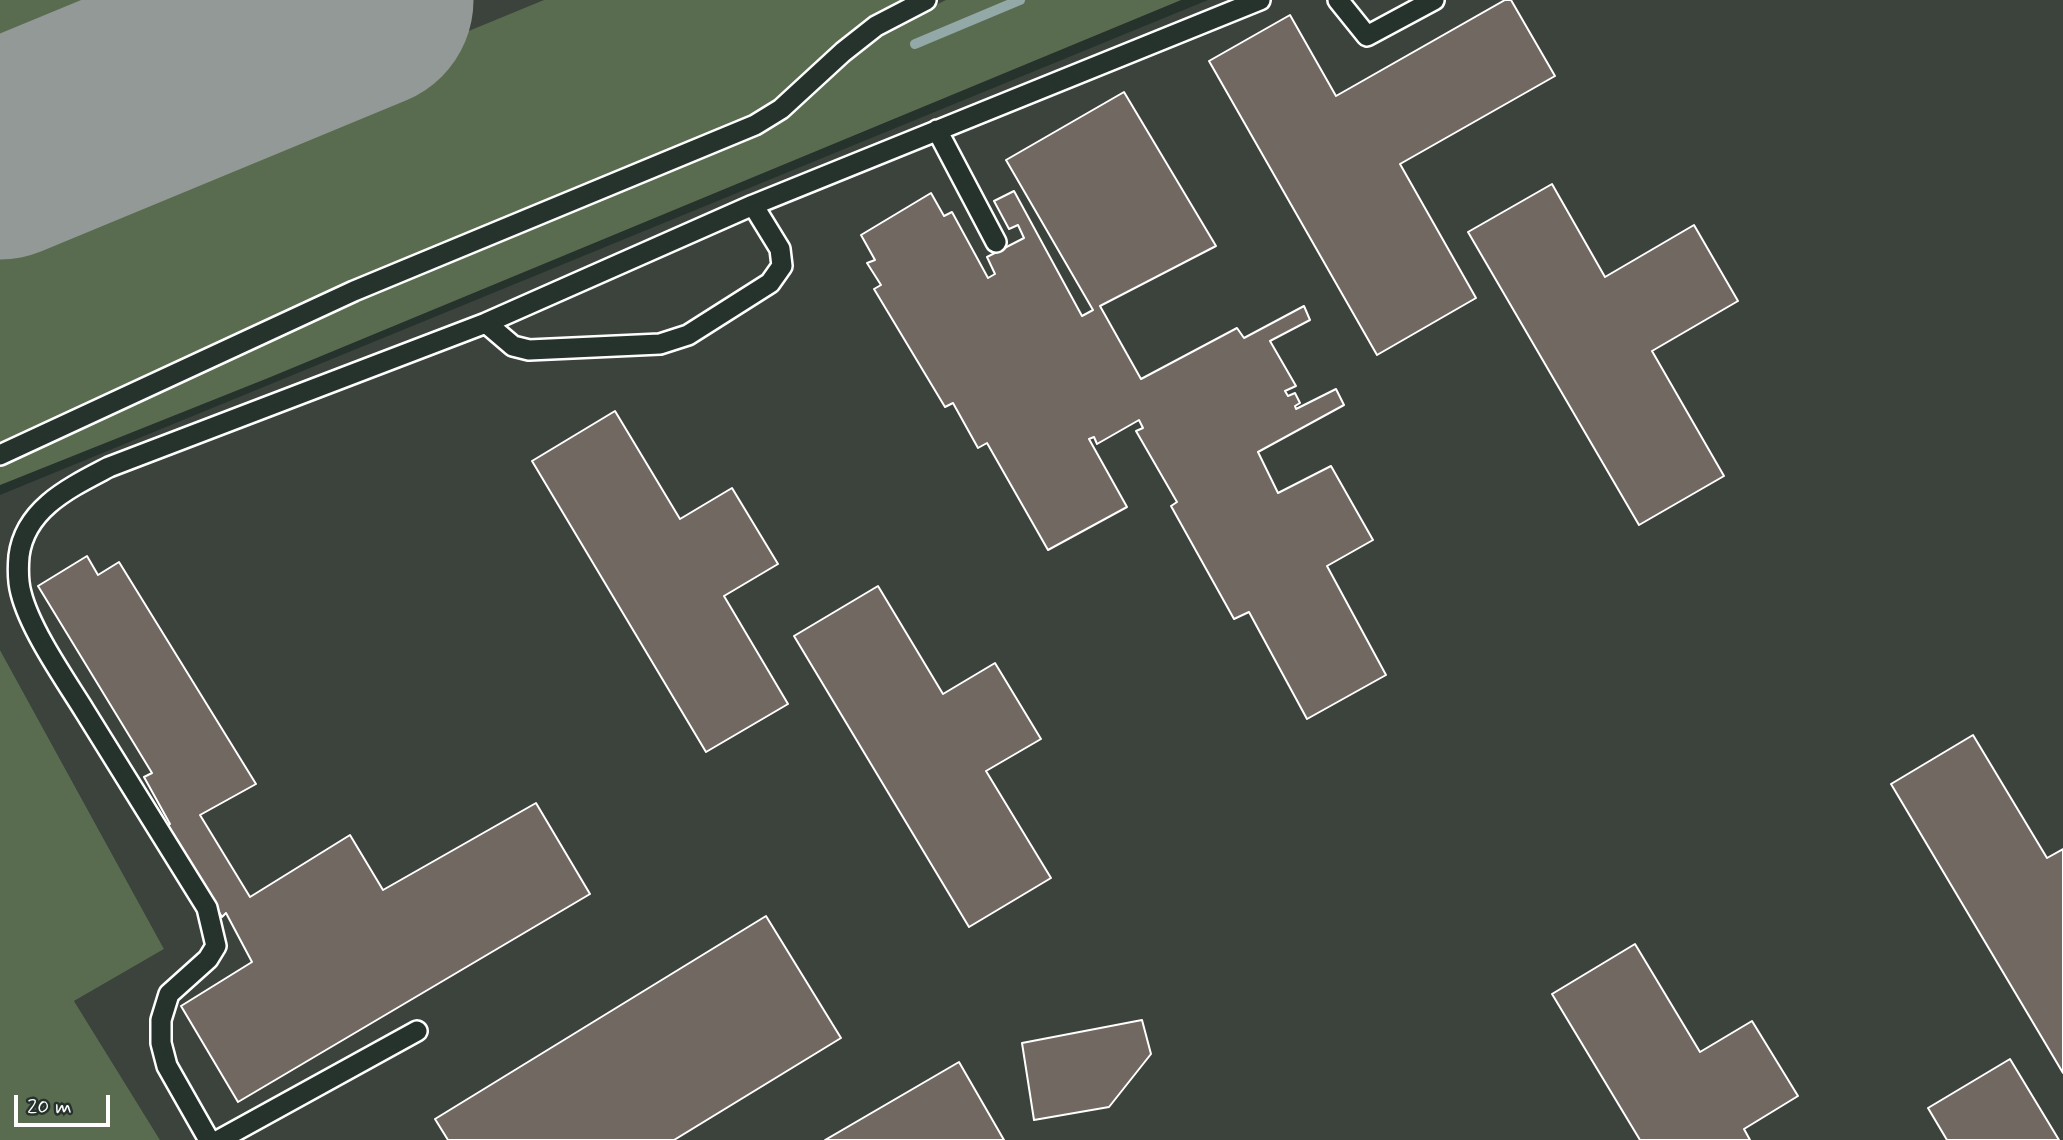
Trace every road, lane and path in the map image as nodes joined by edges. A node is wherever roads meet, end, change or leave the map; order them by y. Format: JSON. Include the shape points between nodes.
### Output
{"nodes":[{"id":1,"x":926,"y":0,"type":"edge"},
{"id":2,"x":1260,"y":0,"type":"edge"},
{"id":3,"x":1338,"y":0,"type":"edge"},
{"id":4,"x":1434,"y":0,"type":"edge"},
{"id":5,"x":937,"y":130,"type":"junction"},
{"id":6,"x":753,"y":205,"type":"junction"},
{"id":7,"x":996,"y":242,"type":"dead end"},
{"id":8,"x":486,"y":323,"type":"junction"},
{"id":9,"x":0,"y":455,"type":"edge"},
{"id":10,"x":417,"y":1031,"type":"dead end"},
{"id":11,"x":209,"y":1140,"type":"edge"},
{"id":12,"x":219,"y":1140,"type":"edge"}],
"edges":[{"from":1,"to":9,"type":"lane","via":[[876,26],[781,109],[755,125],[354,291]]},
{"from":2,"to":5,"type":"lane"},
{"from":3,"to":4,"type":"lane","via":[[1367,36]]},
{"from":5,"to":6,"type":"lane"},
{"from":5,"to":7,"type":"lane"},
{"from":6,"to":8,"type":"lane"},
{"from":6,"to":8,"type":"lane","via":[[779,248],[782,266],[770,283],[688,335],[660,344],[529,350],[513,346]]},
{"from":8,"to":11,"type":"lane","via":[[109,467],[46,505],[26,534],[18,575],[34,625],[207,908],[216,946],[169,994],[161,1020],[161,1043],[167,1066]]},
{"from":10,"to":12,"type":"lane"}]}
